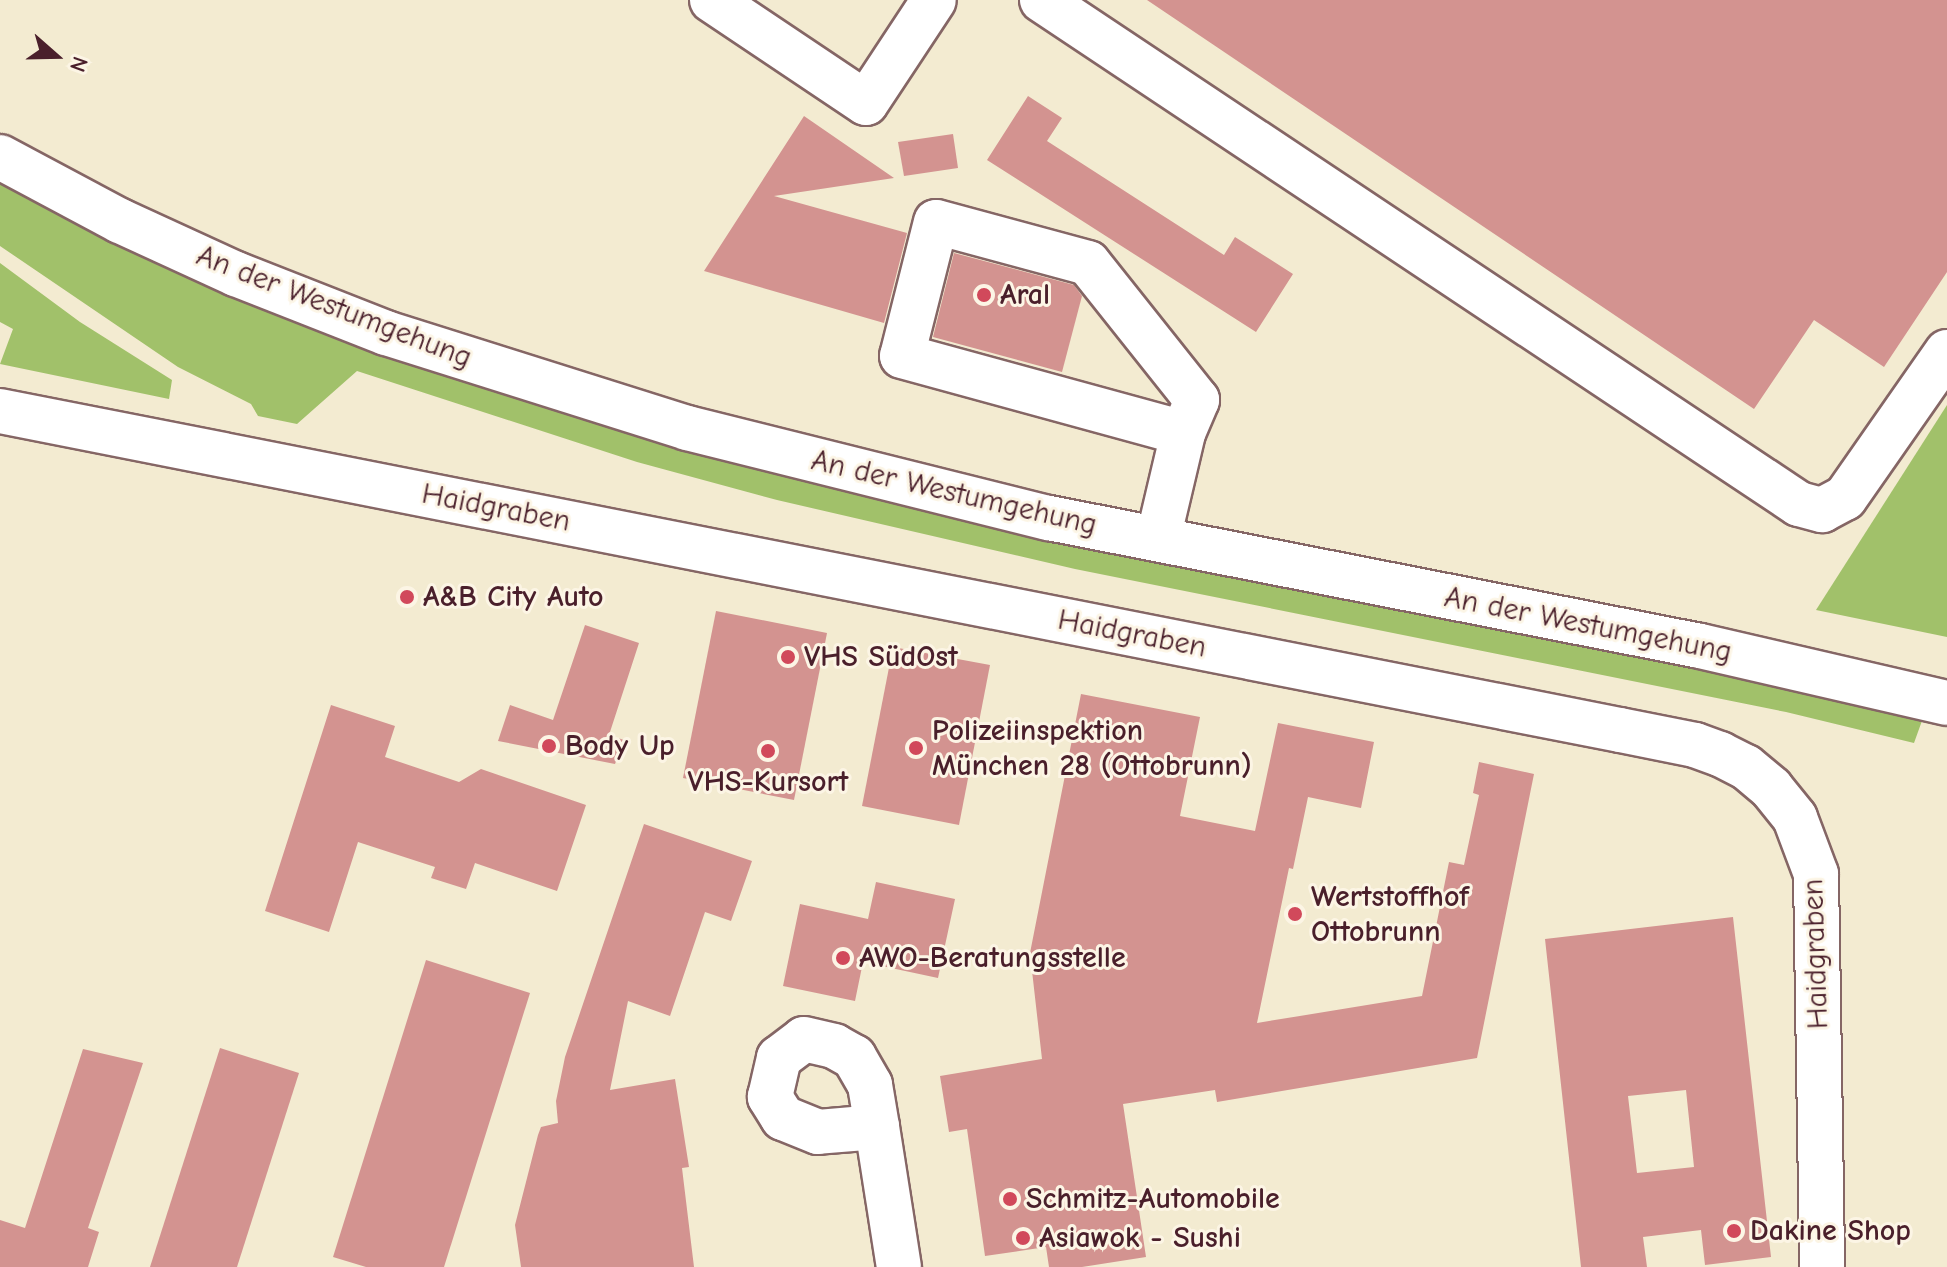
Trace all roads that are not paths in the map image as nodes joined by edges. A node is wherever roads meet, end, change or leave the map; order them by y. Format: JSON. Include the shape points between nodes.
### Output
{"nodes":[{"id":1,"x":712,"y":0,"type":"edge"},
{"id":2,"x":934,"y":0,"type":"edge"},
{"id":3,"x":1042,"y":0,"type":"edge"},
{"id":4,"x":0,"y":157,"type":"edge"},
{"id":5,"x":1947,"y":352,"type":"edge"},
{"id":6,"x":0,"y":411,"type":"edge"},
{"id":7,"x":1183,"y":433,"type":"junction"},
{"id":8,"x":1158,"y":539,"type":"junction"},
{"id":9,"x":1947,"y":703,"type":"edge"},
{"id":10,"x":877,"y":1127,"type":"dead end"},
{"id":11,"x":899,"y":1267,"type":"edge"},
{"id":12,"x":1822,"y":1267,"type":"edge"}],
"edges":[{"from":1,"to":2,"type":"street","via":[[866,103]]},
{"from":3,"to":5,"type":"street","via":[[1799,504],[1822,510],[1845,498]]},
{"from":4,"to":8,"type":"street","name":"An der Westumgehung","via":[[120,221],[236,274],[386,333],[687,428],[1034,514]]},
{"from":6,"to":12,"type":"street","name":"Haidgraben","via":[[1720,754],[1771,788],[1795,818],[1816,874]]},
{"from":7,"to":7,"type":"street","via":[[1197,400],[1088,263],[936,222],[902,356]]},
{"from":7,"to":8,"type":"street"},
{"from":8,"to":9,"type":"street","name":"An der Westumgehung","via":[[1686,643]]},
{"from":10,"to":11,"type":"street"}]}
